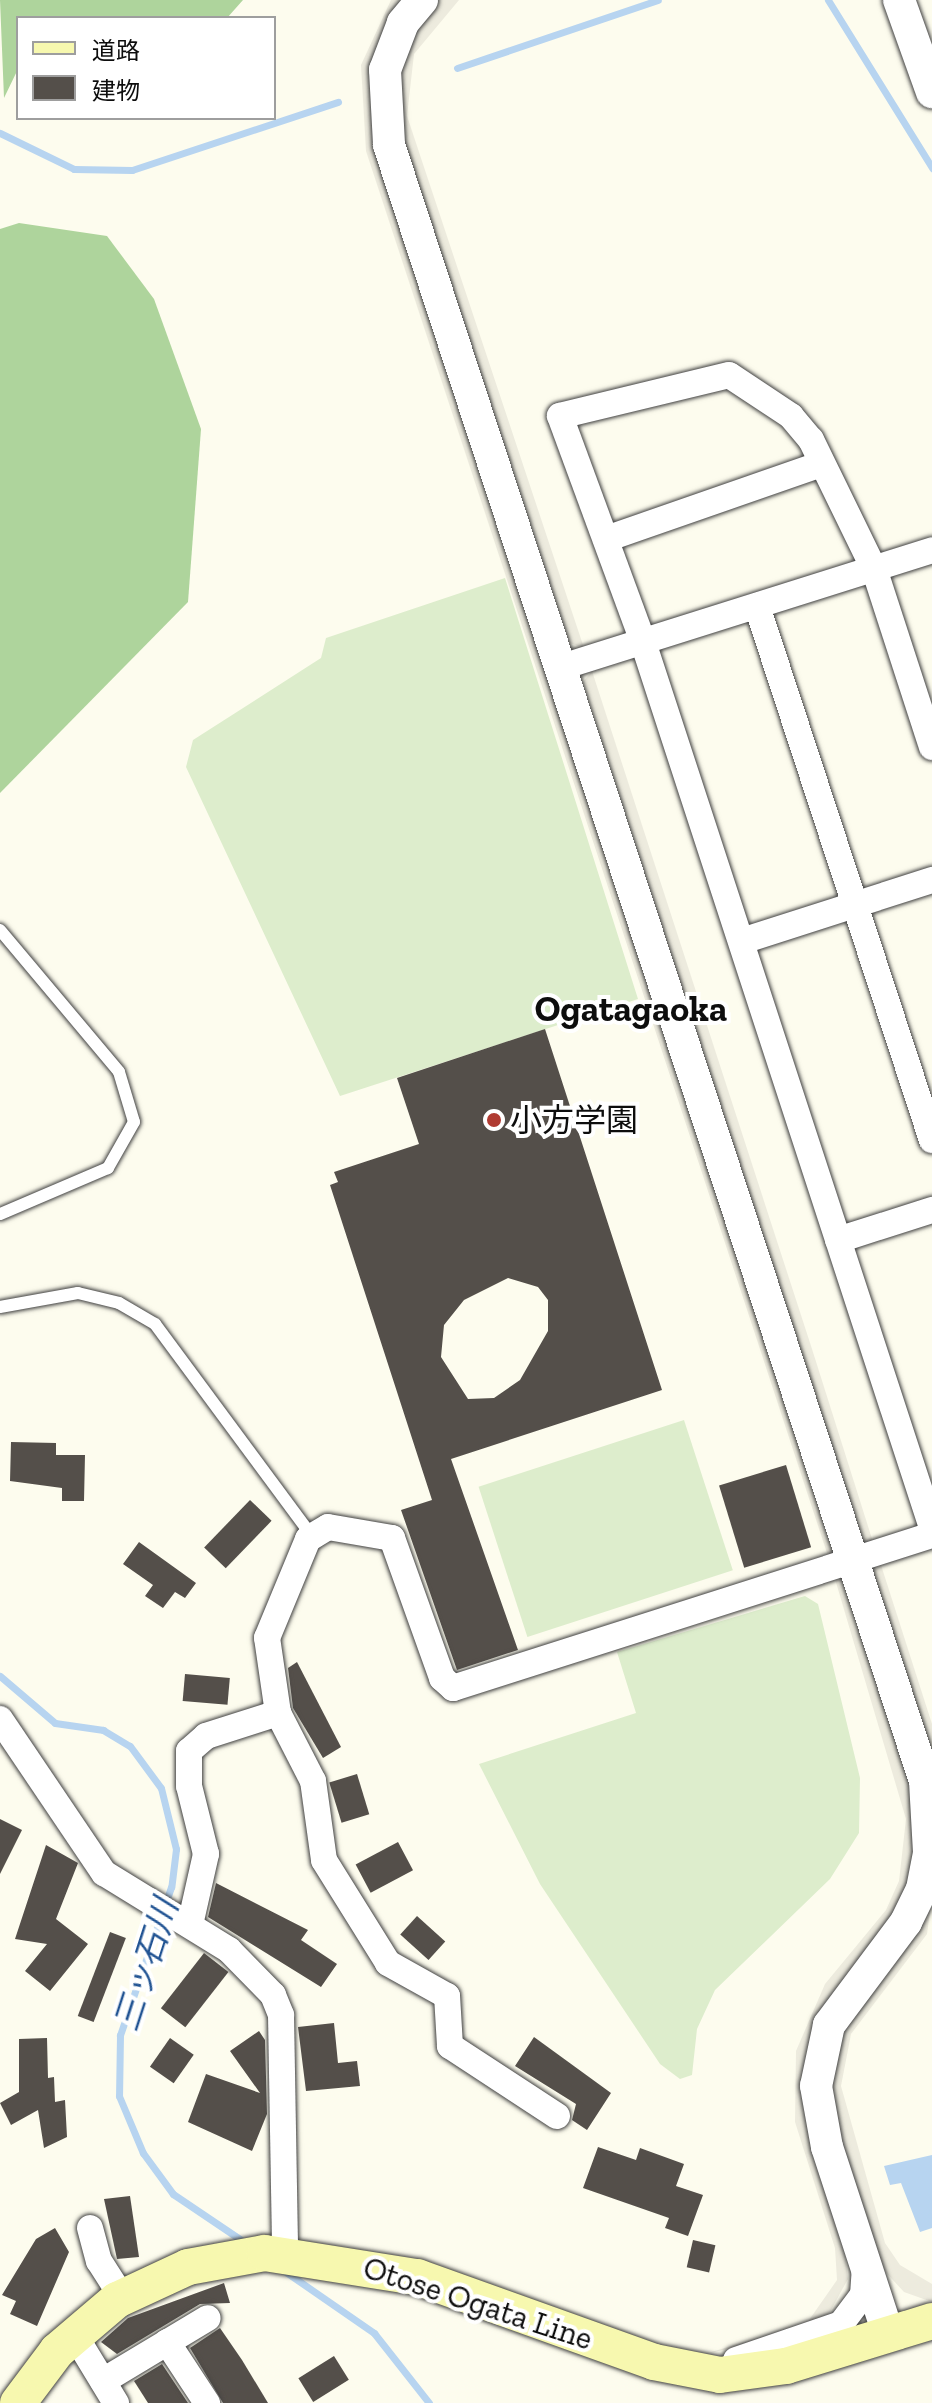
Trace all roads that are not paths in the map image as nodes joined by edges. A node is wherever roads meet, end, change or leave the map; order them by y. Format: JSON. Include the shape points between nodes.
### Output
{"nodes":[{"id":1,"x":422,"y":0,"type":"edge"},
{"id":2,"x":899,"y":0,"type":"edge"},
{"id":3,"x":932,"y":92,"type":"edge"},
{"id":4,"x":819,"y":465,"type":"junction"},
{"id":5,"x":606,"y":539,"type":"junction"},
{"id":6,"x":932,"y":550,"type":"edge"},
{"id":7,"x":874,"y":569,"type":"junction"},
{"id":8,"x":757,"y":606,"type":"junction"},
{"id":9,"x":643,"y":642,"type":"junction"},
{"id":10,"x":565,"y":666,"type":"junction"},
{"id":11,"x":932,"y":747,"type":"edge"},
{"id":12,"x":932,"y":880,"type":"edge"},
{"id":13,"x":855,"y":905,"type":"junction"},
{"id":14,"x":0,"y":930,"type":"edge"},
{"id":15,"x":742,"y":941,"type":"junction"},
{"id":16,"x":932,"y":1140,"type":"edge"},
{"id":17,"x":932,"y":1210,"type":"edge"},
{"id":18,"x":0,"y":1214,"type":"edge"},
{"id":19,"x":838,"y":1240,"type":"junction"},
{"id":20,"x":0,"y":1307,"type":"edge"},
{"id":21,"x":932,"y":1528,"type":"edge"},
{"id":22,"x":311,"y":1535,"type":"junction"},
{"id":23,"x":932,"y":1535,"type":"edge"},
{"id":24,"x":854,"y":1560,"type":"junction"},
{"id":25,"x":278,"y":1713,"type":"junction"},
{"id":26,"x":0,"y":1719,"type":"edge"},
{"id":27,"x":187,"y":1923,"type":"junction"},
{"id":28,"x":557,"y":2116,"type":"dead end"},
{"id":29,"x":90,"y":2228,"type":"dead end"},
{"id":30,"x":285,"y":2253,"type":"junction"},
{"id":31,"x":863,"y":2258,"type":"junction"},
{"id":32,"x":122,"y":2297,"type":"junction"},
{"id":33,"x":208,"y":2318,"type":"dead end"},
{"id":34,"x":932,"y":2321,"type":"edge"},
{"id":35,"x":74,"y":2334,"type":"junction"},
{"id":36,"x":888,"y":2334,"type":"junction"},
{"id":37,"x":167,"y":2342,"type":"junction"},
{"id":38,"x":654,"y":2362,"type":"junction"},
{"id":39,"x":110,"y":2392,"type":"edge"},
{"id":40,"x":18,"y":2403,"type":"edge"},
{"id":41,"x":207,"y":2403,"type":"edge"}],
"edges":[{"from":1,"to":10,"type":"street","via":[[392,46],[383,120]]},
{"from":2,"to":3,"type":"street"},
{"from":4,"to":5,"type":"street"},
{"from":4,"to":5,"type":"street","via":[[811,440],[791,416],[729,375],[560,416]]},
{"from":4,"to":7,"type":"street"},
{"from":5,"to":9,"type":"street"},
{"from":6,"to":7,"type":"street"},
{"from":7,"to":8,"type":"street"},
{"from":7,"to":11,"type":"street"},
{"from":8,"to":9,"type":"street"},
{"from":8,"to":13,"type":"street"},
{"from":9,"to":10,"type":"street"},
{"from":9,"to":15,"type":"street"},
{"from":10,"to":24,"type":"street"},
{"from":12,"to":13,"type":"street"},
{"from":13,"to":15,"type":"street"},
{"from":13,"to":16,"type":"street"},
{"from":14,"to":18,"type":"lane","via":[[119,1072],[134,1113],[129,1140],[108,1168]]},
{"from":15,"to":19,"type":"street"},
{"from":17,"to":19,"type":"street"},
{"from":19,"to":21,"type":"street"},
{"from":20,"to":22,"type":"lane","via":[[78,1293],[119,1303],[155,1324]]},
{"from":22,"to":24,"type":"street","via":[[328,1527],[373,1529],[392,1538],[442,1678],[453,1688]]},
{"from":22,"to":25,"type":"street","via":[[269,1622]]},
{"from":23,"to":24,"type":"street"},
{"from":24,"to":31,"type":"street","via":[[930,1817],[929,1853],[912,1911],[844,1998],[820,2056],[819,2118]]},
{"from":25,"to":27,"type":"street","via":[[206,1736],[189,1751],[189,1786],[206,1854]]},
{"from":25,"to":28,"type":"street","via":[[313,1781],[324,1860],[388,1963],[447,1996],[447,2040],[454,2050]]},
{"from":26,"to":27,"type":"street","via":[[104,1873]]},
{"from":27,"to":30,"type":"street","via":[[252,1971],[281,2015]]},
{"from":29,"to":32,"type":"street","via":[[99,2261]]},
{"from":30,"to":32,"type":"main road","name":"Otose Ogata Line","via":[[188,2267]]},
{"from":30,"to":38,"type":"main road","name":"Otose Ogata Line","via":[[432,2281]]},
{"from":31,"to":36,"type":"street"},
{"from":31,"to":38,"type":"street","via":[[859,2303],[825,2333],[700,2369]]},
{"from":32,"to":35,"type":"main road","name":"Otose Ogata Line"},
{"from":33,"to":37,"type":"street"},
{"from":34,"to":36,"type":"main road","name":"Otose Ogata Line"},
{"from":35,"to":39,"type":"street"},
{"from":35,"to":40,"type":"main road","name":"Otose Ogata Line"},
{"from":36,"to":38,"type":"main road","name":"Otose Ogata Line","via":[[753,2373],[720,2375]]},
{"from":37,"to":39,"type":"street"},
{"from":37,"to":41,"type":"street"}]}
